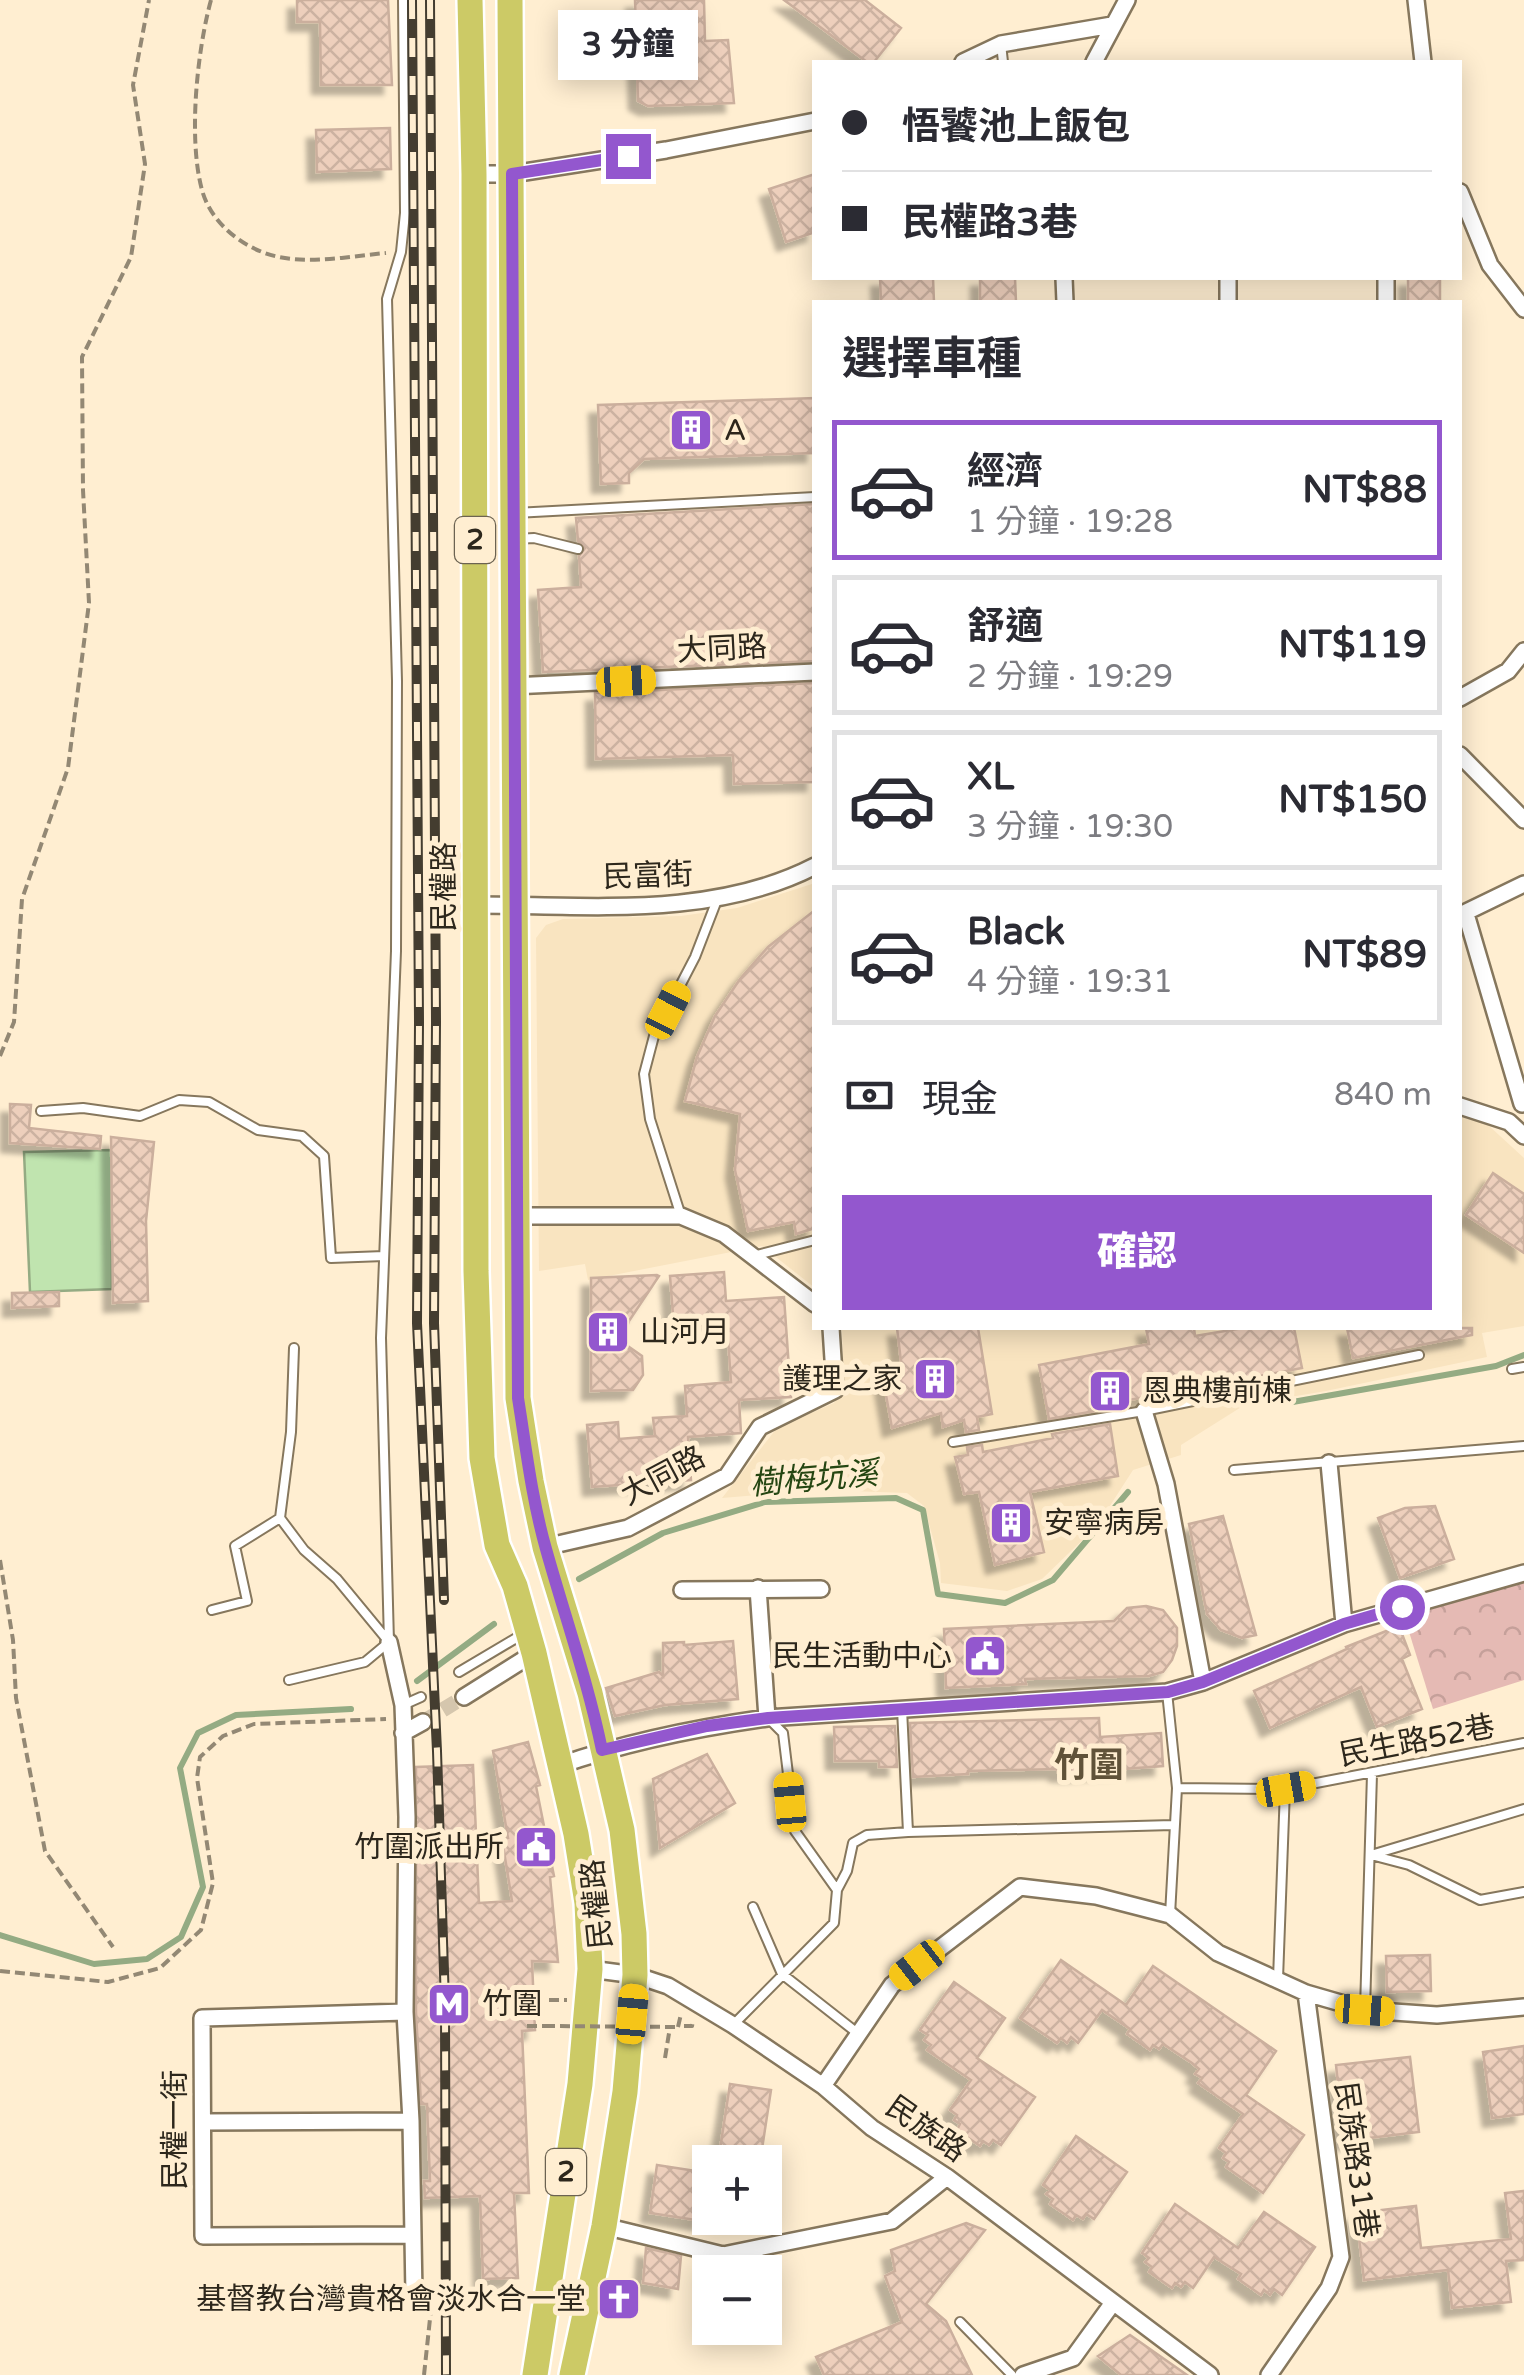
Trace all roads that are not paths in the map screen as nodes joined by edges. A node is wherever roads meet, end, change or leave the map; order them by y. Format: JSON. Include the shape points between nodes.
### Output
{"nodes":[{"id":1,"x":403,"y":0,"type":"edge"},
{"id":2,"x":470,"y":0,"type":"edge"},
{"id":3,"x":510,"y":0,"type":"edge"},
{"id":4,"x":1126,"y":0,"type":"edge"},
{"id":5,"x":1416,"y":0,"type":"edge"},
{"id":6,"x":1112,"y":26,"type":"junction"},
{"id":7,"x":1116,"y":43,"type":"dead end"},
{"id":8,"x":1001,"y":44,"type":"junction"},
{"id":9,"x":967,"y":60,"type":"edge"},
{"id":10,"x":1003,"y":60,"type":"edge"},
{"id":11,"x":1095,"y":60,"type":"edge"},
{"id":12,"x":1423,"y":60,"type":"edge"},
{"id":13,"x":812,"y":123,"type":"edge"},
{"id":14,"x":474,"y":174,"type":"junction"},
{"id":15,"x":512,"y":174,"type":"junction"},
{"id":16,"x":1462,"y":197,"type":"edge"},
{"id":17,"x":1524,"y":308,"type":"edge"},
{"id":18,"x":812,"y":497,"type":"edge"},
{"id":19,"x":512,"y":526,"type":"junction"},
{"id":20,"x":578,"y":549,"type":"dead end"},
{"id":21,"x":1524,"y":651,"type":"edge"},
{"id":22,"x":812,"y":672,"type":"edge"},
{"id":23,"x":512,"y":686,"type":"junction"},
{"id":24,"x":1462,"y":697,"type":"edge"},
{"id":25,"x":1462,"y":757,"type":"edge"},
{"id":26,"x":1524,"y":820,"type":"edge"},
{"id":27,"x":812,"y":868,"type":"edge"},
{"id":28,"x":1524,"y":884,"type":"edge"},
{"id":29,"x":717,"y":900,"type":"junction"},
{"id":30,"x":476,"y":906,"type":"junction"},
{"id":31,"x":516,"y":906,"type":"junction"},
{"id":32,"x":1463,"y":915,"type":"edge"},
{"id":33,"x":1523,"y":1103,"type":"edge"},
{"id":34,"x":1462,"y":1107,"type":"edge"},
{"id":35,"x":41,"y":1111,"type":"dead end"},
{"id":36,"x":1509,"y":1122,"type":"junction"},
{"id":37,"x":1524,"y":1136,"type":"edge"},
{"id":38,"x":515,"y":1216,"type":"junction"},
{"id":39,"x":682,"y":1216,"type":"junction"},
{"id":40,"x":812,"y":1241,"type":"edge"},
{"id":41,"x":384,"y":1256,"type":"junction"},
{"id":42,"x":753,"y":1256,"type":"junction"},
{"id":43,"x":812,"y":1302,"type":"edge"},
{"id":44,"x":831,"y":1330,"type":"edge"},
{"id":45,"x":294,"y":1348,"type":"dead end"},
{"id":46,"x":1419,"y":1356,"type":"dead end"},
{"id":47,"x":1524,"y":1368,"type":"edge"},
{"id":48,"x":1512,"y":1369,"type":"dead end"},
{"id":49,"x":1144,"y":1411,"type":"junction"},
{"id":50,"x":953,"y":1442,"type":"dead end"},
{"id":51,"x":1524,"y":1446,"type":"edge"},
{"id":52,"x":1330,"y":1463,"type":"junction"},
{"id":53,"x":1234,"y":1470,"type":"dead end"},
{"id":54,"x":280,"y":1518,"type":"junction"},
{"id":55,"x":545,"y":1547,"type":"junction"},
{"id":56,"x":1524,"y":1573,"type":"edge"},
{"id":57,"x":758,"y":1588,"type":"junction"},
{"id":58,"x":821,"y":1589,"type":"dead end"},
{"id":59,"x":682,"y":1590,"type":"dead end"},
{"id":60,"x":212,"y":1610,"type":"dead end"},
{"id":61,"x":1344,"y":1624,"type":"junction"},
{"id":62,"x":526,"y":1625,"type":"junction"},
{"id":63,"x":389,"y":1642,"type":"junction"},
{"id":64,"x":459,"y":1672,"type":"dead end"},
{"id":65,"x":289,"y":1680,"type":"dead end"},
{"id":66,"x":1203,"y":1682,"type":"junction"},
{"id":67,"x":1168,"y":1692,"type":"junction"},
{"id":68,"x":422,"y":1697,"type":"dead end"},
{"id":69,"x":464,"y":1697,"type":"tunnel mouth"},
{"id":70,"x":902,"y":1709,"type":"junction"},
{"id":71,"x":768,"y":1718,"type":"junction"},
{"id":72,"x":403,"y":1719,"type":"junction"},
{"id":73,"x":423,"y":1722,"type":"tunnel mouth"},
{"id":74,"x":1524,"y":1743,"type":"edge"},
{"id":75,"x":602,"y":1750,"type":"junction"},
{"id":76,"x":558,"y":1766,"type":"junction"},
{"id":77,"x":1372,"y":1774,"type":"junction"},
{"id":78,"x":1177,"y":1788,"type":"junction"},
{"id":79,"x":1286,"y":1789,"type":"junction"},
{"id":80,"x":1524,"y":1810,"type":"edge"},
{"id":81,"x":1173,"y":1824,"type":"junction"},
{"id":82,"x":908,"y":1832,"type":"junction"},
{"id":83,"x":1372,"y":1855,"type":"junction"},
{"id":84,"x":837,"y":1890,"type":"junction"},
{"id":85,"x":1524,"y":1892,"type":"edge"},
{"id":86,"x":752,"y":1907,"type":"dead end"},
{"id":87,"x":1170,"y":1916,"type":"junction"},
{"id":88,"x":590,"y":1969,"type":"junction"},
{"id":89,"x":782,"y":1974,"type":"junction"},
{"id":90,"x":635,"y":1975,"type":"junction"},
{"id":91,"x":1278,"y":1980,"type":"junction"},
{"id":92,"x":1306,"y":1992,"type":"junction"},
{"id":93,"x":1524,"y":2008,"type":"edge"},
{"id":94,"x":1365,"y":2010,"type":"junction"},
{"id":95,"x":405,"y":2012,"type":"junction"},
{"id":96,"x":733,"y":2025,"type":"junction"},
{"id":97,"x":856,"y":2032,"type":"junction"},
{"id":98,"x":822,"y":2086,"type":"junction"},
{"id":99,"x":411,"y":2120,"type":"junction"},
{"id":100,"x":203,"y":2122,"type":"junction"},
{"id":101,"x":947,"y":2177,"type":"junction"},
{"id":102,"x":604,"y":2226,"type":"junction"},
{"id":103,"x":413,"y":2236,"type":"junction"},
{"id":104,"x":414,"y":2295,"type":"dead end"},
{"id":105,"x":1112,"y":2304,"type":"junction"},
{"id":106,"x":960,"y":2322,"type":"dead end"},
{"id":107,"x":535,"y":2375,"type":"edge"},
{"id":108,"x":572,"y":2375,"type":"edge"},
{"id":109,"x":1012,"y":2375,"type":"edge"},
{"id":110,"x":1023,"y":2375,"type":"edge"},
{"id":111,"x":1210,"y":2375,"type":"edge"},
{"id":112,"x":1269,"y":2375,"type":"edge"}],
"edges":[{"from":1,"to":41,"type":"lane","via":[[405,213],[387,299],[397,739]]},
{"from":2,"to":14,"type":"main road","number":"2"},
{"from":3,"to":15,"type":"main road","number":"2"},
{"from":4,"to":6,"type":"street"},
{"from":5,"to":12,"type":"street"},
{"from":6,"to":7,"type":"lane"},
{"from":6,"to":8,"type":"street"},
{"from":6,"to":11,"type":"street"},
{"from":8,"to":9,"type":"street"},
{"from":8,"to":10,"type":"lane"},
{"from":13,"to":15,"type":"street"},
{"from":14,"to":15,"type":"street"},
{"from":14,"to":30,"type":"main road","name":"民權路","number":"2"},
{"from":15,"to":19,"type":"main road","number":"2"},
{"from":16,"to":17,"type":"street","via":[[1490,265]]},
{"from":18,"to":19,"type":"lane"},
{"from":19,"to":20,"type":"lane"},
{"from":19,"to":23,"type":"main road","number":"2"},
{"from":21,"to":24,"type":"street","via":[[1508,671]]},
{"from":22,"to":23,"type":"street","name":"大同路"},
{"from":23,"to":31,"type":"main road","number":"2"},
{"from":25,"to":26,"type":"street"},
{"from":27,"to":29,"type":"street","name":"民富街"},
{"from":28,"to":32,"type":"street"},
{"from":29,"to":31,"type":"street","name":"民富街"},
{"from":29,"to":39,"type":"lane","via":[[654,1036],[644,1074],[650,1119]]},
{"from":30,"to":31,"type":"street","name":"民富街"},
{"from":30,"to":62,"type":"main road","name":"民權路","number":"2","via":[[482,1458],[497,1544]]},
{"from":31,"to":38,"type":"main road","number":"2"},
{"from":32,"to":33,"type":"street"},
{"from":33,"to":36,"type":"street"},
{"from":34,"to":36,"type":"street"},
{"from":35,"to":41,"type":"lane","via":[[83,1108],[140,1116],[179,1100],[208,1102],[258,1130],[302,1136],[324,1156],[332,1258]]},
{"from":36,"to":37,"type":"street"},
{"from":38,"to":39,"type":"street"},
{"from":38,"to":55,"type":"main road","number":"2","via":[[518,1398]]},
{"from":39,"to":42,"type":"street"},
{"from":40,"to":42,"type":"lane"},
{"from":41,"to":63,"type":"lane"},
{"from":42,"to":43,"type":"street"},
{"from":44,"to":55,"type":"street","name":"大同路","via":[[835,1390],[760,1427],[727,1476],[628,1528]]},
{"from":45,"to":54,"type":"lane"},
{"from":46,"to":49,"type":"lane"},
{"from":47,"to":48,"type":"lane"},
{"from":49,"to":50,"type":"lane"},
{"from":49,"to":66,"type":"street","via":[[1166,1484]]},
{"from":51,"to":52,"type":"lane"},
{"from":52,"to":53,"type":"lane"},
{"from":52,"to":61,"type":"street"},
{"from":54,"to":60,"type":"lane","via":[[235,1546],[248,1601]]},
{"from":54,"to":63,"type":"lane"},
{"from":55,"to":75,"type":"main road","name":"民權路","number":"2"},
{"from":56,"to":61,"type":"street"},
{"from":57,"to":58,"type":"street"},
{"from":57,"to":59,"type":"street"},
{"from":57,"to":71,"type":"street"},
{"from":61,"to":66,"type":"street"},
{"from":62,"to":64,"type":"lane"},
{"from":62,"to":69,"type":"street"},
{"from":62,"to":76,"type":"main road","name":"民權路","number":"2"},
{"from":63,"to":65,"type":"lane","via":[[365,1662]]},
{"from":63,"to":72,"type":"street"},
{"from":66,"to":67,"type":"street"},
{"from":67,"to":70,"type":"street"},
{"from":67,"to":78,"type":"lane"},
{"from":68,"to":72,"type":"lane"},
{"from":70,"to":71,"type":"street"},
{"from":70,"to":82,"type":"lane"},
{"from":71,"to":75,"type":"street"},
{"from":71,"to":84,"type":"lane","via":[[783,1733],[796,1831]]},
{"from":72,"to":73,"type":"street"},
{"from":72,"to":95,"type":"street"},
{"from":74,"to":77,"type":"lane","name":"民生路52巷"},
{"from":75,"to":76,"type":"street"},
{"from":75,"to":90,"type":"main road","name":"民權路","number":"2","via":[[622,1830]]},
{"from":76,"to":88,"type":"main road","name":"民權路","number":"2","via":[[582,1868]]},
{"from":77,"to":79,"type":"lane","name":"民生路52巷"},
{"from":77,"to":83,"type":"lane"},
{"from":78,"to":79,"type":"lane","name":"民生路52巷"},
{"from":78,"to":81,"type":"lane"},
{"from":79,"to":91,"type":"lane"},
{"from":80,"to":83,"type":"lane"},
{"from":81,"to":82,"type":"lane"},
{"from":81,"to":87,"type":"lane"},
{"from":82,"to":84,"type":"lane","via":[[867,1834],[853,1843]]},
{"from":83,"to":85,"type":"lane","via":[[1480,1900]]},
{"from":83,"to":94,"type":"lane"},
{"from":84,"to":89,"type":"lane","via":[[834,1923]]},
{"from":86,"to":89,"type":"lane"},
{"from":87,"to":91,"type":"street","via":[[1218,1953]]},
{"from":87,"to":97,"type":"street","via":[[1096,1896],[1020,1887],[892,1985]]},
{"from":88,"to":90,"type":"street","name":"民族路"},
{"from":88,"to":107,"type":"main road","name":"民權路","number":"2","via":[[580,2084]]},
{"from":89,"to":96,"type":"lane"},
{"from":89,"to":97,"type":"lane"},
{"from":90,"to":96,"type":"street","name":"民族路","via":[[685,1994]]},
{"from":90,"to":102,"type":"main road","name":"民權路","number":"2"},
{"from":91,"to":92,"type":"street"},
{"from":92,"to":94,"type":"street"},
{"from":92,"to":112,"type":"street","name":"民族路31巷","via":[[1341,2257],[1330,2288]]},
{"from":93,"to":94,"type":"street","via":[[1437,2015]]},
{"from":95,"to":99,"type":"street"},
{"from":95,"to":100,"type":"street","name":"民權一街","via":[[202,2018]]},
{"from":96,"to":98,"type":"street","name":"民族路"},
{"from":97,"to":98,"type":"street"},
{"from":98,"to":101,"type":"street","name":"民族路"},
{"from":99,"to":100,"type":"street"},
{"from":99,"to":103,"type":"street"},
{"from":100,"to":103,"type":"street","name":"民權一街","via":[[203,2236]]},
{"from":101,"to":102,"type":"street","via":[[892,2221],[723,2255]]},
{"from":101,"to":105,"type":"street","name":"民族路"},
{"from":102,"to":108,"type":"main road","name":"民權路","number":"2"},
{"from":103,"to":104,"type":"street"},
{"from":105,"to":110,"type":"street","via":[[1072,2358]]},
{"from":105,"to":111,"type":"street","name":"民族路"},
{"from":106,"to":109,"type":"lane"}]}
